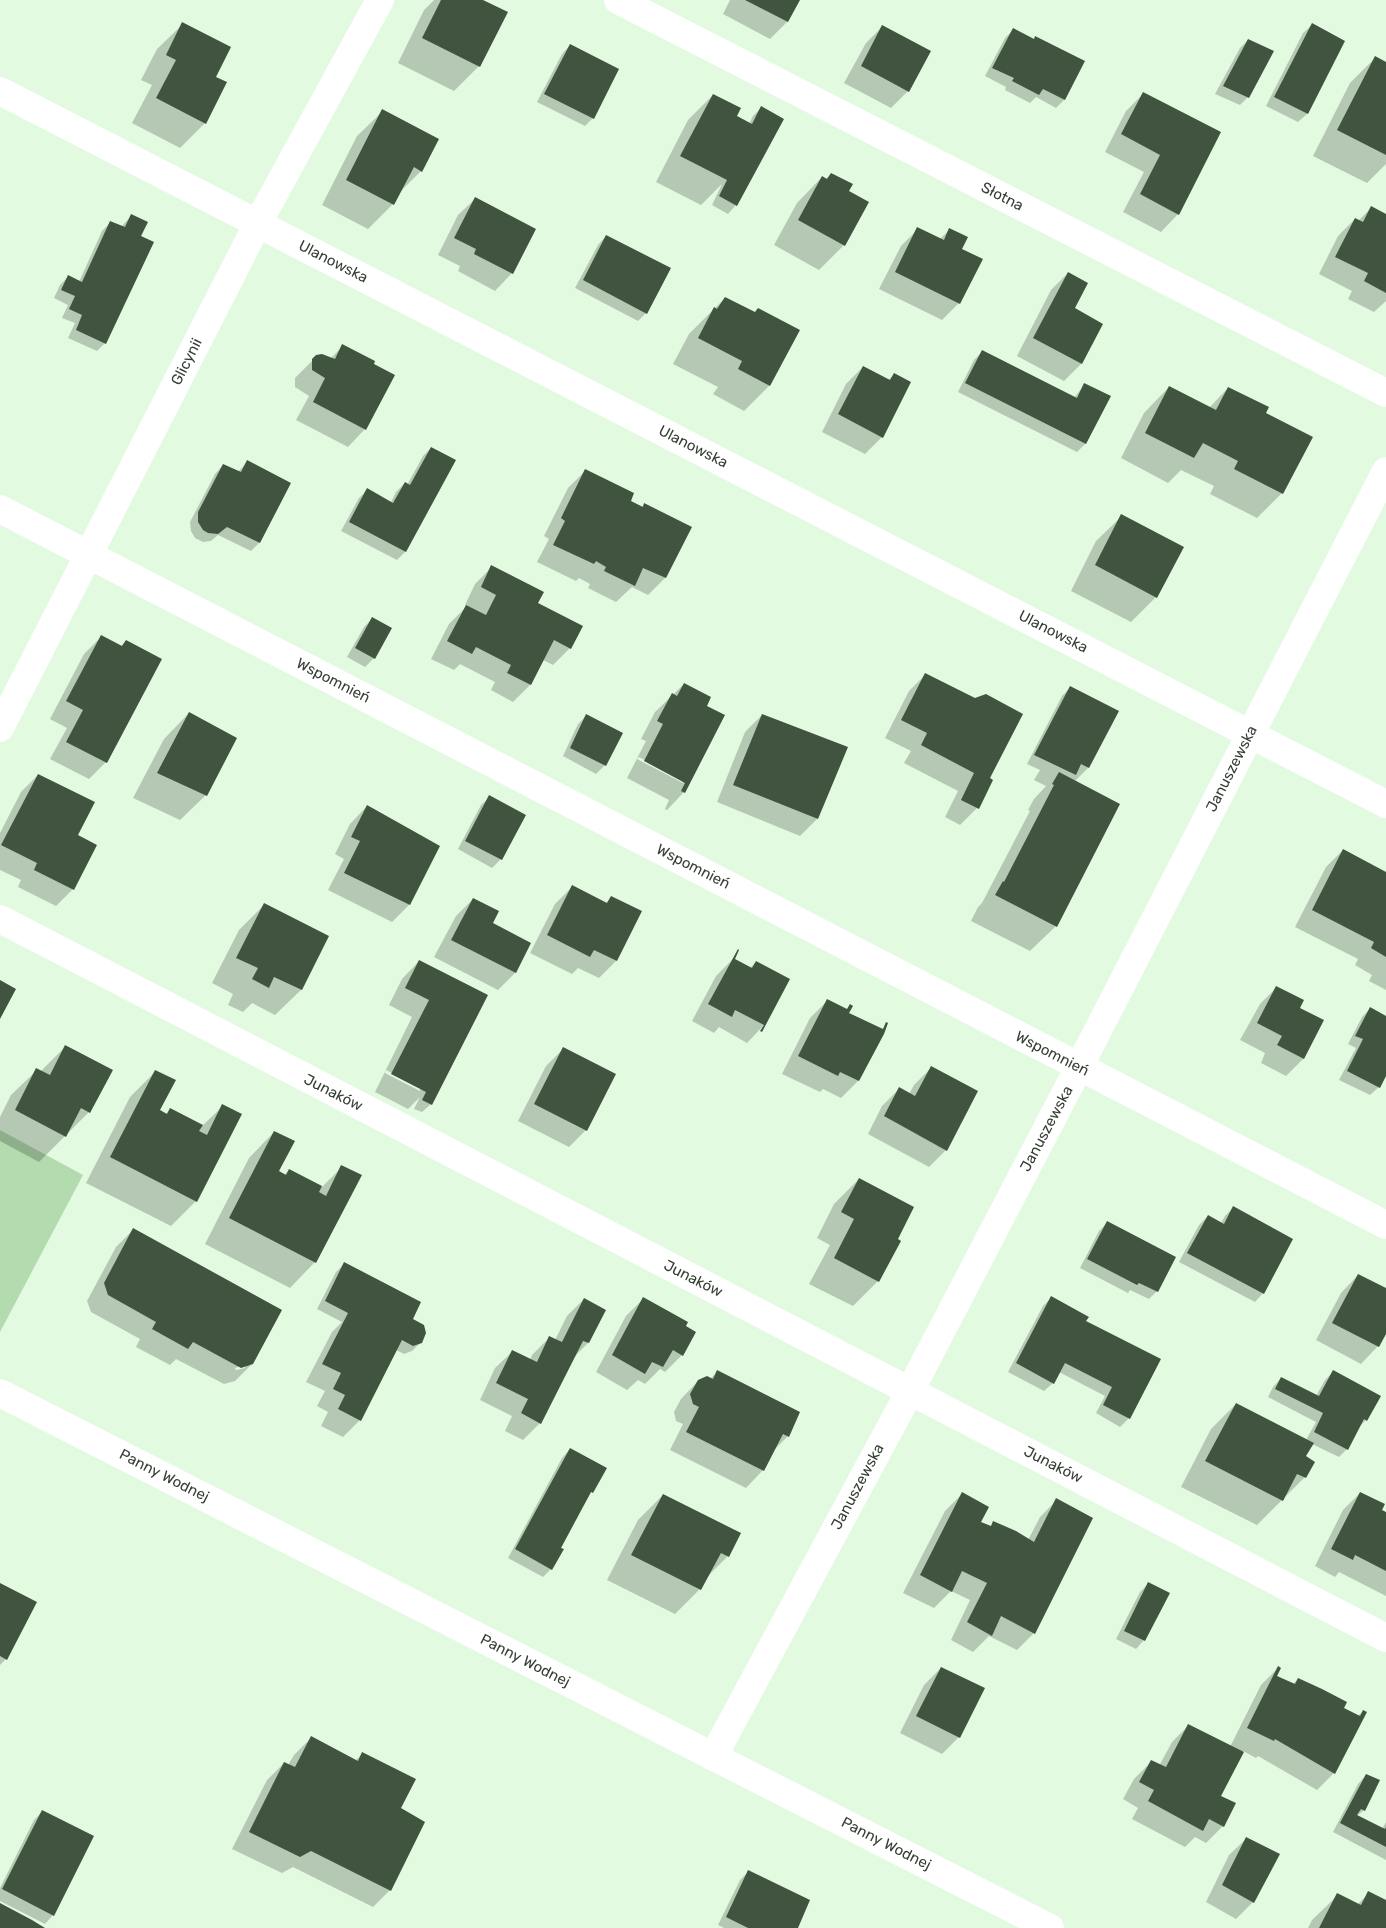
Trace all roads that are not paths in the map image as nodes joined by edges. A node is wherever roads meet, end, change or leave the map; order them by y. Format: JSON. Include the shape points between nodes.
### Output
{"nodes":[{"id":1,"x":380,"y":0,"type":"edge"},
{"id":2,"x":618,"y":0,"type":"edge"},
{"id":3,"x":0,"y":91,"type":"edge"},
{"id":4,"x":258,"y":222,"type":"junction"},
{"id":5,"x":1386,"y":393,"type":"edge"},
{"id":6,"x":1386,"y":471,"type":"edge"},
{"id":7,"x":0,"y":508,"type":"edge"},
{"id":8,"x":89,"y":555,"type":"junction"},
{"id":9,"x":0,"y":728,"type":"edge"},
{"id":10,"x":1250,"y":734,"type":"junction"},
{"id":11,"x":1386,"y":804,"type":"edge"},
{"id":12,"x":0,"y":919,"type":"edge"},
{"id":13,"x":1079,"y":1067,"type":"junction"},
{"id":14,"x":1386,"y":1225,"type":"edge"},
{"id":15,"x":910,"y":1390,"type":"junction"},
{"id":16,"x":0,"y":1393,"type":"edge"},
{"id":17,"x":1386,"y":1638,"type":"edge"},
{"id":18,"x":713,"y":1757,"type":"junction"},
{"id":19,"x":1050,"y":1928,"type":"edge"}],
"edges":[{"from":1,"to":4,"type":"street","name":"Glicynii"},
{"from":2,"to":5,"type":"street","name":"Słotna"},
{"from":3,"to":4,"type":"street","name":"Ulanowska"},
{"from":4,"to":8,"type":"street","name":"Glicynii"},
{"from":4,"to":10,"type":"street","name":"Ulanowska"},
{"from":6,"to":10,"type":"street","name":"Januszewska"},
{"from":7,"to":8,"type":"street","name":"Wspomnień"},
{"from":8,"to":9,"type":"street","name":"Glicynii"},
{"from":8,"to":13,"type":"street","name":"Wspomnień"},
{"from":10,"to":11,"type":"street","name":"Ulanowska"},
{"from":10,"to":13,"type":"street","name":"Januszewska"},
{"from":12,"to":15,"type":"street","name":"Junaków"},
{"from":13,"to":14,"type":"street","name":"Wspomnień"},
{"from":13,"to":15,"type":"street","name":"Januszewska"},
{"from":15,"to":17,"type":"street","name":"Junaków"},
{"from":15,"to":18,"type":"street","name":"Januszewska"},
{"from":16,"to":18,"type":"street","name":"Panny Wodnej"},
{"from":18,"to":19,"type":"street","name":"Panny Wodnej"}]}
